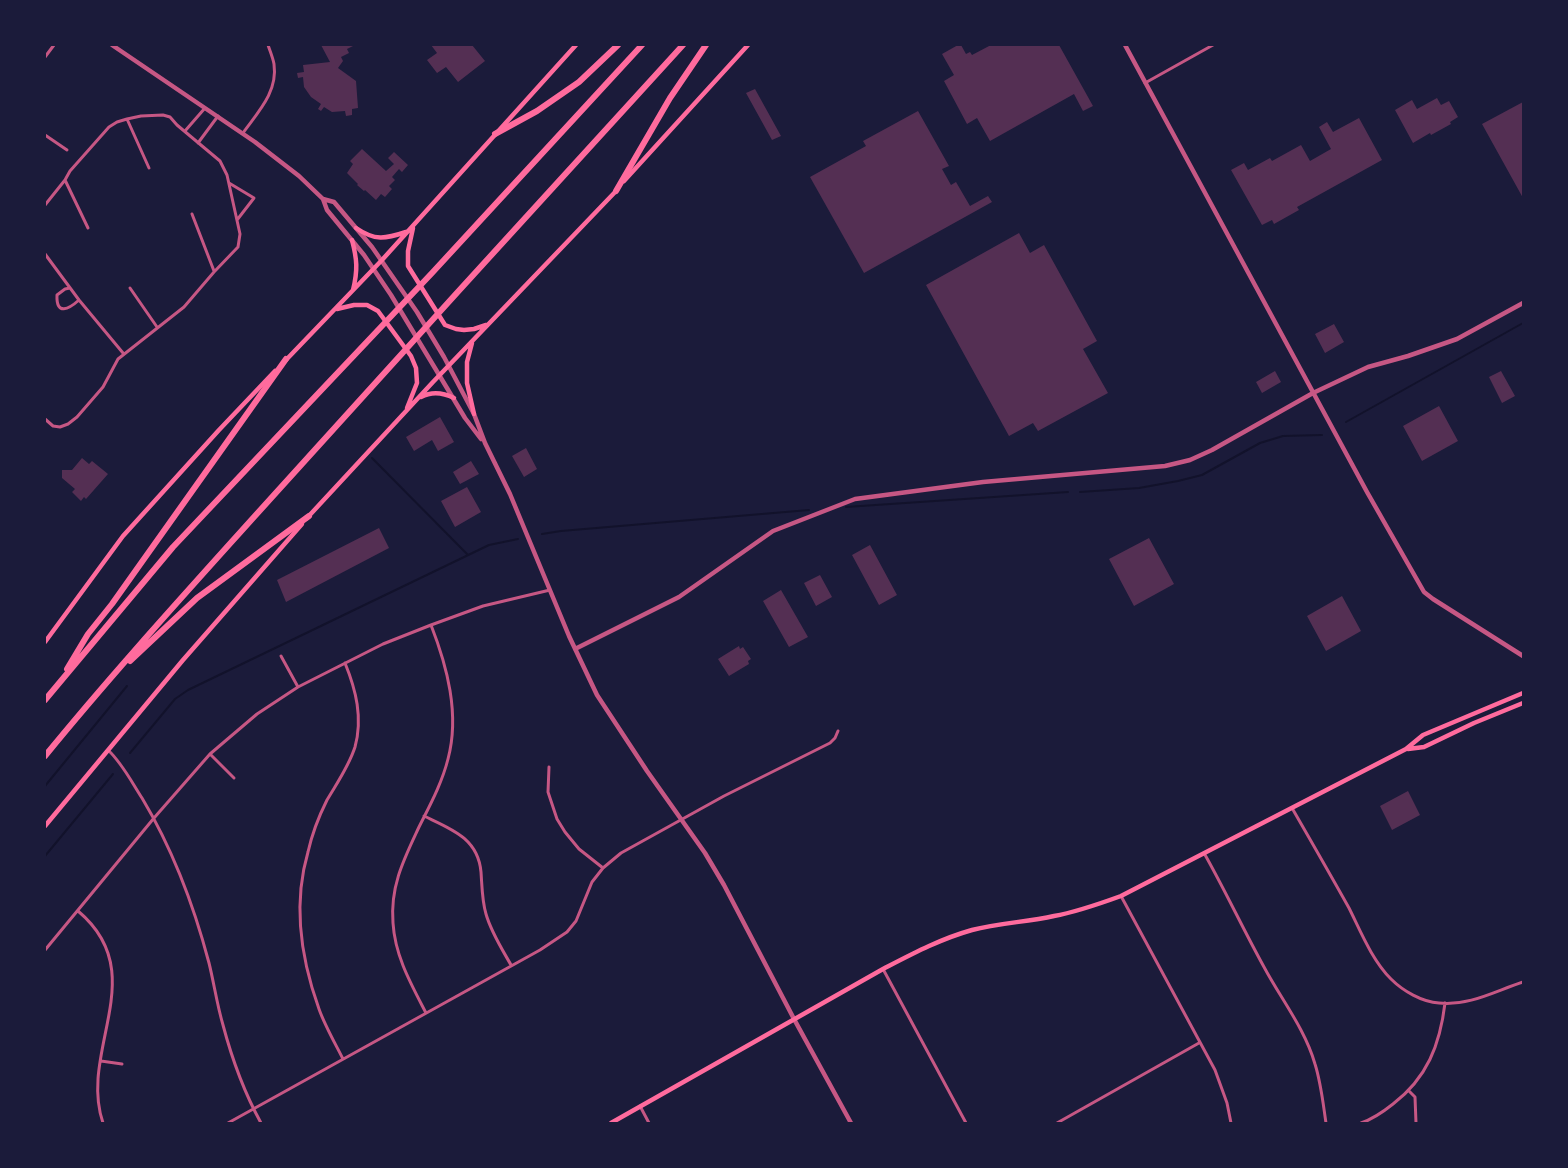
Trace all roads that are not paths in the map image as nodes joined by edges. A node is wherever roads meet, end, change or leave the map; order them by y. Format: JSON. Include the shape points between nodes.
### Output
{"nodes":[{"id":1,"x":54,"y":45,"type":"edge"},
{"id":2,"x":112,"y":45,"type":"edge"},
{"id":3,"x":268,"y":45,"type":"edge"},
{"id":4,"x":576,"y":45,"type":"edge"},
{"id":5,"x":618,"y":45,"type":"edge"},
{"id":6,"x":642,"y":45,"type":"edge"},
{"id":7,"x":683,"y":45,"type":"edge"},
{"id":8,"x":706,"y":45,"type":"edge"},
{"id":9,"x":748,"y":45,"type":"edge"},
{"id":10,"x":1125,"y":45,"type":"edge"},
{"id":11,"x":1213,"y":45,"type":"edge"},
{"id":12,"x":45,"y":57,"type":"edge"},
{"id":13,"x":1145,"y":83,"type":"junction"},
{"id":14,"x":205,"y":108,"type":"junction"},
{"id":15,"x":218,"y":116,"type":"junction"},
{"id":16,"x":127,"y":119,"type":"junction"},
{"id":17,"x":185,"y":131,"type":"junction"},
{"id":18,"x":243,"y":133,"type":"junction"},
{"id":19,"x":495,"y":134,"type":"junction"},
{"id":20,"x":45,"y":135,"type":"edge"},
{"id":21,"x":198,"y":143,"type":"junction"},
{"id":22,"x":67,"y":150,"type":"dead end"},
{"id":23,"x":149,"y":168,"type":"dead end"},
{"id":24,"x":66,"y":180,"type":"junction"},
{"id":25,"x":228,"y":183,"type":"junction"},
{"id":26,"x":616,"y":190,"type":"junction"},
{"id":27,"x":323,"y":199,"type":"junction"},
{"id":28,"x":45,"y":205,"type":"edge"},
{"id":29,"x":192,"y":214,"type":"dead end"},
{"id":30,"x":237,"y":220,"type":"junction"},
{"id":31,"x":414,"y":225,"type":"junction"},
{"id":32,"x":88,"y":228,"type":"dead end"},
{"id":33,"x":356,"y":228,"type":"junction"},
{"id":34,"x":408,"y":231,"type":"junction"},
{"id":35,"x":352,"y":240,"type":"junction"},
{"id":36,"x":45,"y":254,"type":"edge"},
{"id":37,"x":382,"y":261,"type":"junction"},
{"id":38,"x":374,"y":269,"type":"junction"},
{"id":39,"x":214,"y":272,"type":"junction"},
{"id":40,"x":70,"y":288,"type":"junction"},
{"id":41,"x":130,"y":288,"type":"dead end"},
{"id":42,"x":353,"y":291,"type":"junction"},
{"id":43,"x":79,"y":300,"type":"junction"},
{"id":44,"x":1523,"y":303,"type":"edge"},
{"id":45,"x":335,"y":309,"type":"junction"},
{"id":46,"x":489,"y":323,"type":"junction"},
{"id":47,"x":157,"y":327,"type":"junction"},
{"id":48,"x":473,"y":340,"type":"junction"},
{"id":49,"x":123,"y":353,"type":"junction"},
{"id":50,"x":286,"y":359,"type":"junction"},
{"id":51,"x":449,"y":366,"type":"junction"},
{"id":52,"x":440,"y":375,"type":"junction"},
{"id":53,"x":1313,"y":393,"type":"junction"},
{"id":54,"x":454,"y":398,"type":"junction"},
{"id":55,"x":416,"y":400,"type":"junction"},
{"id":56,"x":404,"y":413,"type":"junction"},
{"id":57,"x":474,"y":414,"type":"junction"},
{"id":58,"x":45,"y":419,"type":"edge"},
{"id":59,"x":484,"y":443,"type":"junction"},
{"id":60,"x":309,"y":516,"type":"junction"},
{"id":61,"x":550,"y":590,"type":"junction"},
{"id":62,"x":431,"y":625,"type":"junction"},
{"id":63,"x":45,"y":642,"type":"edge"},
{"id":64,"x":575,"y":649,"type":"junction"},
{"id":65,"x":281,"y":656,"type":"dead end"},
{"id":66,"x":1523,"y":656,"type":"edge"},
{"id":67,"x":345,"y":663,"type":"junction"},
{"id":68,"x":298,"y":687,"type":"junction"},
{"id":69,"x":55,"y":688,"type":"junction"},
{"id":70,"x":97,"y":693,"type":"junction"},
{"id":71,"x":1523,"y":693,"type":"edge"},
{"id":72,"x":45,"y":700,"type":"edge"},
{"id":73,"x":1523,"y":704,"type":"edge"},
{"id":74,"x":838,"y":732,"type":"dead end"},
{"id":75,"x":1406,"y":749,"type":"junction"},
{"id":76,"x":108,"y":750,"type":"junction"},
{"id":77,"x":210,"y":754,"type":"junction"},
{"id":78,"x":45,"y":756,"type":"edge"},
{"id":79,"x":549,"y":767,"type":"dead end"},
{"id":80,"x":234,"y":778,"type":"dead end"},
{"id":81,"x":1292,"y":807,"type":"junction"},
{"id":82,"x":424,"y":816,"type":"junction"},
{"id":83,"x":154,"y":818,"type":"junction"},
{"id":84,"x":681,"y":819,"type":"junction"},
{"id":85,"x":45,"y":826,"type":"edge"},
{"id":86,"x":1204,"y":853,"type":"junction"},
{"id":87,"x":603,"y":868,"type":"junction"},
{"id":88,"x":1121,"y":896,"type":"junction"},
{"id":89,"x":78,"y":911,"type":"junction"},
{"id":90,"x":45,"y":950,"type":"edge"},
{"id":91,"x":511,"y":966,"type":"junction"},
{"id":92,"x":883,"y":969,"type":"junction"},
{"id":93,"x":1523,"y":982,"type":"edge"},
{"id":94,"x":1445,"y":1004,"type":"junction"},
{"id":95,"x":426,"y":1013,"type":"junction"},
{"id":96,"x":794,"y":1019,"type":"junction"},
{"id":97,"x":1200,"y":1042,"type":"junction"},
{"id":98,"x":343,"y":1059,"type":"junction"},
{"id":99,"x":101,"y":1061,"type":"junction"},
{"id":100,"x":122,"y":1064,"type":"dead end"},
{"id":101,"x":1409,"y":1091,"type":"junction"},
{"id":102,"x":640,"y":1107,"type":"junction"},
{"id":103,"x":254,"y":1109,"type":"junction"},
{"id":104,"x":103,"y":1123,"type":"edge"},
{"id":105,"x":228,"y":1123,"type":"edge"},
{"id":106,"x":261,"y":1123,"type":"edge"},
{"id":107,"x":611,"y":1123,"type":"edge"},
{"id":108,"x":650,"y":1123,"type":"edge"},
{"id":109,"x":851,"y":1123,"type":"edge"},
{"id":110,"x":966,"y":1123,"type":"edge"},
{"id":111,"x":1057,"y":1123,"type":"edge"},
{"id":112,"x":1231,"y":1123,"type":"edge"},
{"id":113,"x":1326,"y":1123,"type":"edge"},
{"id":114,"x":1361,"y":1123,"type":"edge"},
{"id":115,"x":1416,"y":1123,"type":"edge"}],
"edges":[{"from":1,"to":12,"type":"street"},
{"from":2,"to":14,"type":"street"},
{"from":3,"to":18,"type":"street","via":[[274,64],[274,84]]},
{"from":4,"to":19,"type":"main road"},
{"from":5,"to":19,"type":"highway","via":[[579,82]]},
{"from":6,"to":69,"type":"highway","via":[[173,547]]},
{"from":7,"to":70,"type":"highway"},
{"from":8,"to":26,"type":"highway"},
{"from":9,"to":26,"type":"main road"},
{"from":10,"to":13,"type":"street"},
{"from":11,"to":13,"type":"street"},
{"from":13,"to":53,"type":"street"},
{"from":14,"to":15,"type":"street"},
{"from":14,"to":17,"type":"street"},
{"from":15,"to":18,"type":"street"},
{"from":15,"to":21,"type":"street"},
{"from":16,"to":17,"type":"street","via":[[163,115]]},
{"from":16,"to":23,"type":"street"},
{"from":16,"to":24,"type":"street","via":[[109,127]]},
{"from":17,"to":21,"type":"street"},
{"from":18,"to":27,"type":"street"},
{"from":19,"to":31,"type":"main road"},
{"from":20,"to":22,"type":"street"},
{"from":21,"to":25,"type":"street","via":[[220,161]]},
{"from":24,"to":28,"type":"street"},
{"from":24,"to":32,"type":"street"},
{"from":25,"to":30,"type":"street"},
{"from":25,"to":30,"type":"street","via":[[254,198]]},
{"from":26,"to":46,"type":"main road"},
{"from":27,"to":33,"type":"street","via":[[334,202]]},
{"from":27,"to":35,"type":"street","via":[[327,210]]},
{"from":29,"to":39,"type":"street"},
{"from":30,"to":39,"type":"street","via":[[237,247]]},
{"from":31,"to":34,"type":"main road"},
{"from":31,"to":46,"type":"main road","via":[[408,266],[445,325],[464,330]]},
{"from":33,"to":34,"type":"main road","via":[[377,238]]},
{"from":33,"to":37,"type":"street"},
{"from":34,"to":37,"type":"main road"},
{"from":35,"to":38,"type":"street"},
{"from":35,"to":42,"type":"main road","via":[[357,259]]},
{"from":36,"to":40,"type":"street"},
{"from":37,"to":38,"type":"main road"},
{"from":37,"to":51,"type":"street"},
{"from":38,"to":42,"type":"main road"},
{"from":38,"to":52,"type":"street"},
{"from":39,"to":47,"type":"street","via":[[184,307]]},
{"from":40,"to":43,"type":"street"},
{"from":40,"to":43,"type":"street","via":[[57,295],[59,307],[66,309]]},
{"from":41,"to":47,"type":"street"},
{"from":42,"to":45,"type":"main road"},
{"from":43,"to":49,"type":"street"},
{"from":44,"to":53,"type":"street","via":[[1457,339],[1368,367]]},
{"from":45,"to":50,"type":"main road"},
{"from":45,"to":56,"type":"main road","via":[[368,305],[378,311],[411,356],[417,383]]},
{"from":46,"to":48,"type":"main road"},
{"from":47,"to":49,"type":"street"},
{"from":48,"to":51,"type":"main road"},
{"from":48,"to":57,"type":"main road","via":[[467,383]]},
{"from":49,"to":58,"type":"street","via":[[103,387],[77,417],[60,427]]},
{"from":50,"to":63,"type":"main road","via":[[123,536]]},
{"from":50,"to":69,"type":"highway","via":[[88,634]]},
{"from":51,"to":52,"type":"main road"},
{"from":51,"to":57,"type":"street"},
{"from":52,"to":54,"type":"street"},
{"from":52,"to":55,"type":"main road"},
{"from":53,"to":64,"type":"street","via":[[1190,460],[855,499],[773,531],[679,597]]},
{"from":53,"to":66,"type":"street","via":[[1424,592]]},
{"from":54,"to":55,"type":"main road","via":[[439,392]]},
{"from":54,"to":59,"type":"street"},
{"from":55,"to":56,"type":"main road"},
{"from":56,"to":60,"type":"main road"},
{"from":57,"to":59,"type":"street"},
{"from":59,"to":61,"type":"street"},
{"from":60,"to":70,"type":"highway","via":[[196,598]]},
{"from":60,"to":76,"type":"main road"},
{"from":61,"to":62,"type":"street","via":[[483,606]]},
{"from":61,"to":64,"type":"street"},
{"from":62,"to":67,"type":"street"},
{"from":62,"to":82,"type":"street","via":[[448,679],[452,709],[448,758]]},
{"from":64,"to":84,"type":"street","via":[[606,710]]},
{"from":65,"to":68,"type":"street"},
{"from":67,"to":68,"type":"street"},
{"from":67,"to":98,"type":"street","via":[[358,703],[355,748],[314,830],[300,891],[299,917],[305,962],[319,1010]]},
{"from":68,"to":77,"type":"street","via":[[257,714]]},
{"from":69,"to":72,"type":"highway"},
{"from":70,"to":78,"type":"highway"},
{"from":71,"to":75,"type":"main road","via":[[1423,735]]},
{"from":73,"to":75,"type":"main road","via":[[1424,747]]},
{"from":74,"to":84,"type":"street","via":[[830,743]]},
{"from":75,"to":81,"type":"main road"},
{"from":76,"to":83,"type":"street"},
{"from":76,"to":85,"type":"main road"},
{"from":77,"to":80,"type":"street"},
{"from":77,"to":83,"type":"street"},
{"from":79,"to":87,"type":"street","via":[[548,792],[557,819],[579,849]]},
{"from":81,"to":86,"type":"main road"},
{"from":81,"to":94,"type":"street","via":[[1384,972],[1407,991]]},
{"from":82,"to":91,"type":"street","via":[[455,831],[469,842],[478,857],[485,913]]},
{"from":82,"to":95,"type":"street","via":[[401,864],[393,922],[397,951]]},
{"from":83,"to":89,"type":"street"},
{"from":83,"to":103,"type":"street","via":[[198,924],[222,1024],[241,1084]]},
{"from":84,"to":87,"type":"street","via":[[621,853]]},
{"from":84,"to":96,"type":"street","via":[[723,885]]},
{"from":86,"to":88,"type":"main road"},
{"from":86,"to":113,"type":"street","via":[[1310,1050],[1321,1086]]},
{"from":87,"to":91,"type":"street","via":[[567,932]]},
{"from":88,"to":92,"type":"main road","via":[[1058,916],[951,937]]},
{"from":88,"to":97,"type":"street"},
{"from":89,"to":90,"type":"street"},
{"from":89,"to":99,"type":"street","via":[[100,934],[111,959],[113,986]]},
{"from":91,"to":95,"type":"street"},
{"from":92,"to":96,"type":"main road"},
{"from":92,"to":110,"type":"street"},
{"from":93,"to":94,"type":"street","via":[[1475,1000]]},
{"from":94,"to":101,"type":"street","via":[[1430,1062]]},
{"from":95,"to":98,"type":"street"},
{"from":96,"to":102,"type":"main road"},
{"from":96,"to":109,"type":"street"},
{"from":97,"to":111,"type":"street"},
{"from":97,"to":112,"type":"street","via":[[1221,1082]]},
{"from":98,"to":103,"type":"street"},
{"from":99,"to":100,"type":"street"},
{"from":99,"to":104,"type":"street","via":[[98,1085]]},
{"from":101,"to":114,"type":"street","via":[[1380,1114]]},
{"from":101,"to":115,"type":"street","via":[[1415,1097]]},
{"from":102,"to":107,"type":"main road"},
{"from":102,"to":108,"type":"street"},
{"from":103,"to":105,"type":"street"},
{"from":103,"to":106,"type":"street"}]}
